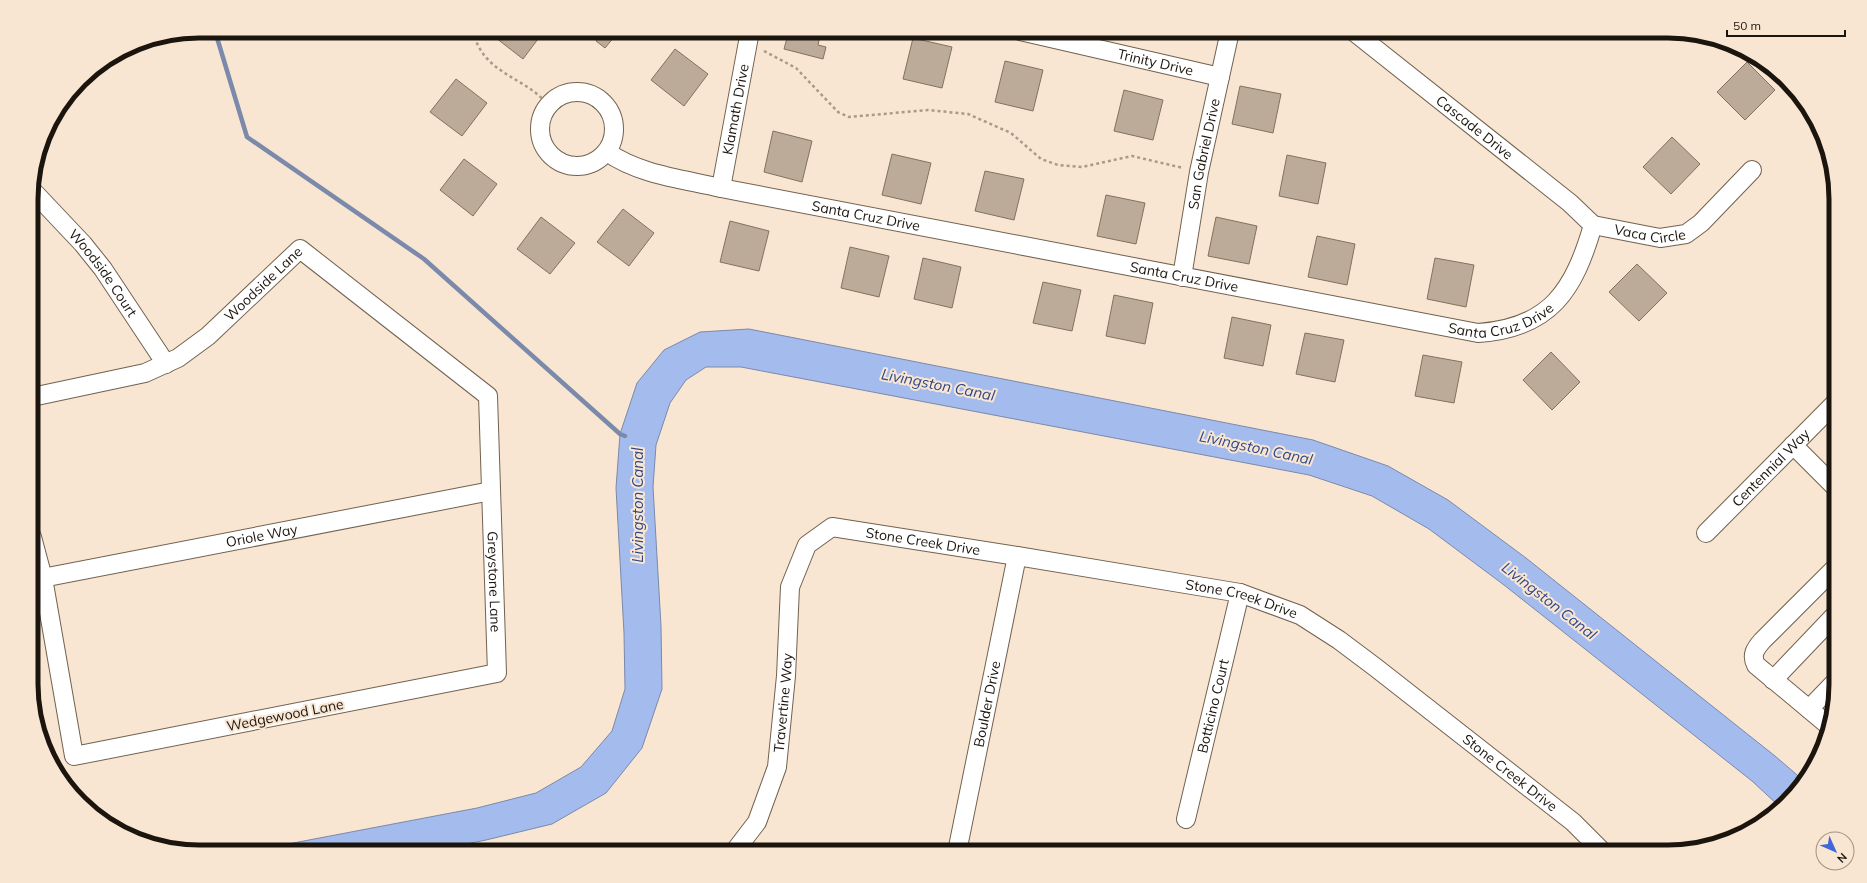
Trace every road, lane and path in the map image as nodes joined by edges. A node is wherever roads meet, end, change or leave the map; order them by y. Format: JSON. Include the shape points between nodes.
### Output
{"nodes":[{"id":1,"x":475,"y":38,"type":"edge"},
{"id":2,"x":748,"y":38,"type":"edge"},
{"id":3,"x":750,"y":38,"type":"edge"},
{"id":4,"x":1050,"y":38,"type":"edge"},
{"id":5,"x":1228,"y":38,"type":"edge"},
{"id":6,"x":1363,"y":38,"type":"edge"},
{"id":7,"x":1220,"y":77,"type":"junction"},
{"id":8,"x":548,"y":105,"type":"junction"},
{"id":9,"x":607,"y":152,"type":"junction"},
{"id":10,"x":1752,"y":170,"type":"dead end"},
{"id":11,"x":1200,"y":172,"type":"junction"},
{"id":12,"x":721,"y":188,"type":"junction"},
{"id":13,"x":38,"y":196,"type":"edge"},
{"id":14,"x":1593,"y":225,"type":"junction"},
{"id":15,"x":1182,"y":277,"type":"junction"},
{"id":16,"x":166,"y":364,"type":"junction"},
{"id":17,"x":38,"y":396,"type":"edge"},
{"id":18,"x":488,"y":396,"type":"joint"},
{"id":19,"x":1829,"y":409,"type":"edge"},
{"id":20,"x":1793,"y":445,"type":"junction"},
{"id":21,"x":1829,"y":481,"type":"edge"},
{"id":22,"x":491,"y":491,"type":"junction"},
{"id":23,"x":1706,"y":533,"type":"dead end"},
{"id":24,"x":807,"y":545,"type":"joint"},
{"id":25,"x":1017,"y":556,"type":"junction"},
{"id":26,"x":1829,"y":574,"type":"edge"},
{"id":27,"x":38,"y":579,"type":"edge"},
{"id":28,"x":38,"y":584,"type":"edge"},
{"id":29,"x":1240,"y":593,"type":"junction"},
{"id":30,"x":1829,"y":621,"type":"edge"},
{"id":31,"x":496,"y":673,"type":"joint"},
{"id":32,"x":1773,"y":680,"type":"junction"},
{"id":33,"x":1829,"y":688,"type":"edge"},
{"id":34,"x":1809,"y":709,"type":"junction"},
{"id":35,"x":1825,"y":722,"type":"edge"},
{"id":36,"x":1186,"y":819,"type":"dead end"},
{"id":37,"x":739,"y":845,"type":"edge"},
{"id":38,"x":960,"y":845,"type":"edge"},
{"id":39,"x":1596,"y":845,"type":"edge"}],
"edges":[{"from":1,"to":8,"type":"path","via":[[476,44],[495,68],[542,97]]},
{"from":2,"to":12,"type":"street","name":"Klamath Drive"},
{"from":3,"to":11,"type":"path","via":[[796,68],[838,112],[849,117],[928,110],[968,114],[1011,133],[1041,159],[1058,165],[1082,167],[1132,156]]},
{"from":4,"to":7,"type":"street","name":"Trinity Drive"},
{"from":5,"to":7,"type":"street","name":"San Gabriel Drive"},
{"from":6,"to":14,"type":"street","name":"Cascade Drive","via":[[1570,203]]},
{"from":7,"to":11,"type":"street","name":"San Gabriel Drive"},
{"from":8,"to":9,"type":"street","via":[[563,95],[580,91],[604,102],[610,110],[615,127],[612,144]]},
{"from":8,"to":9,"type":"street","via":[[540,122],[540,132],[548,153],[559,162],[570,166],[583,166],[598,161]]},
{"from":9,"to":12,"type":"street","name":"Santa Cruz Drive","via":[[621,162],[641,170]]},
{"from":10,"to":14,"type":"street","name":"Vaca Circle","via":[[1702,223],[1686,234],[1660,238]]},
{"from":11,"to":15,"type":"street","name":"San Gabriel Drive"},
{"from":12,"to":15,"type":"street","name":"Santa Cruz Drive"},
{"from":13,"to":16,"type":"street","name":"Woodside Court","via":[[84,244]]},
{"from":14,"to":15,"type":"street","name":"Santa Cruz Drive","via":[[1582,261],[1568,288],[1549,309],[1522,324],[1499,332],[1478,333]]},
{"from":16,"to":17,"type":"street","name":"Woodside Lane","via":[[145,373]]},
{"from":16,"to":18,"type":"street","name":"Woodside Lane","via":[[208,336],[300,249]]},
{"from":18,"to":22,"type":"street","name":"Greystone Lane"},
{"from":19,"to":20,"type":"street","name":"Centennial Way"},
{"from":20,"to":21,"type":"street"},
{"from":20,"to":23,"type":"street","name":"Centennial Way"},
{"from":22,"to":27,"type":"street","name":"Oriole Way"},
{"from":22,"to":31,"type":"street","name":"Greystone Lane"},
{"from":24,"to":25,"type":"street","name":"Stone Creek Drive","via":[[832,527]]},
{"from":24,"to":37,"type":"street","name":"Travertine Way","via":[[790,586],[786,676],[777,767],[757,822]]},
{"from":25,"to":29,"type":"street","name":"Stone Creek Drive"},
{"from":25,"to":38,"type":"street","name":"Boulder Drive"},
{"from":26,"to":32,"type":"street","via":[[1754,650],[1753,660],[1756,665]]},
{"from":28,"to":31,"type":"street","name":"Wedgewood Lane","via":[[74,756]]},
{"from":29,"to":36,"type":"street","name":"Botticino Court"},
{"from":29,"to":39,"type":"street","name":"Stone Creek Drive","via":[[1300,614],[1339,640],[1573,822]]},
{"from":30,"to":32,"type":"street"},
{"from":32,"to":34,"type":"street"},
{"from":33,"to":34,"type":"street"},
{"from":34,"to":35,"type":"street"}]}
